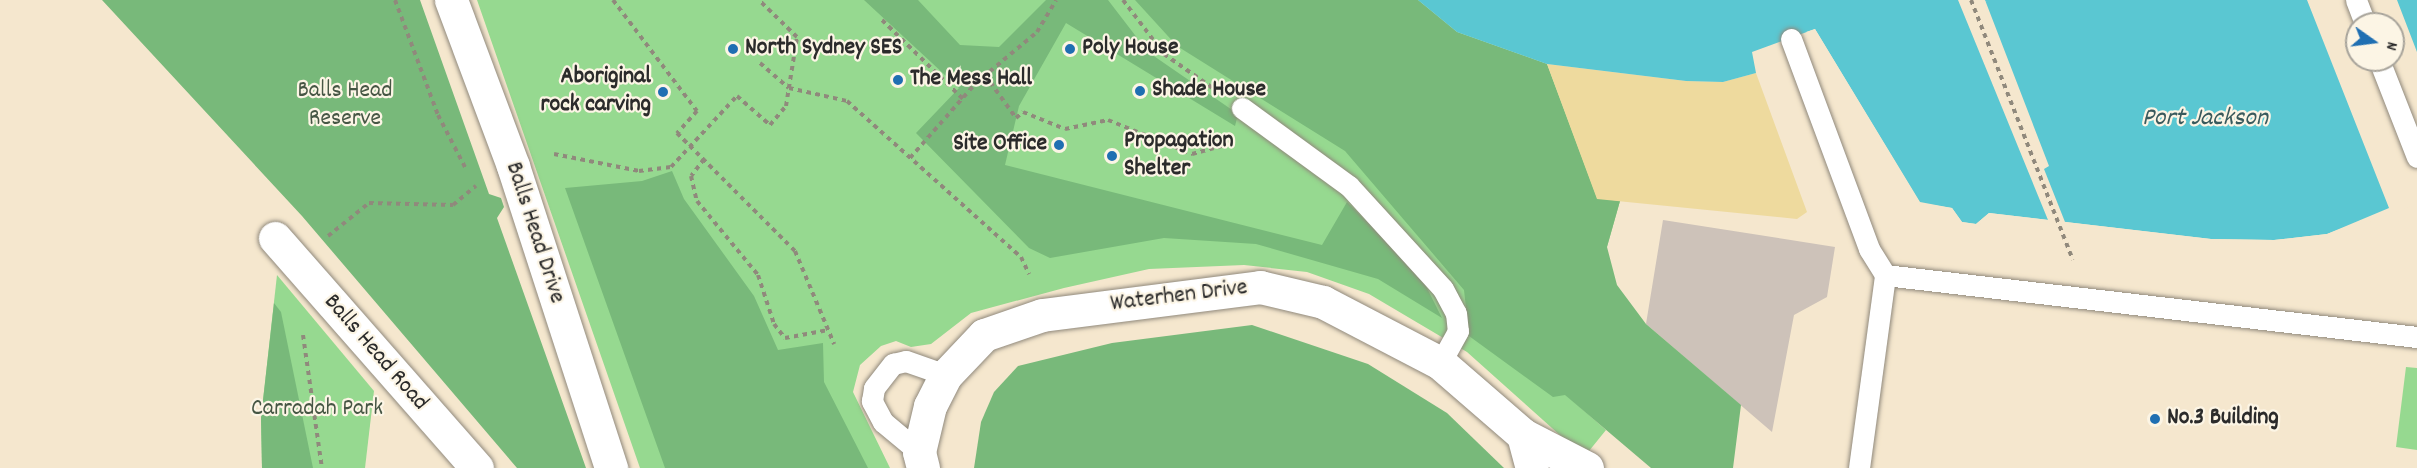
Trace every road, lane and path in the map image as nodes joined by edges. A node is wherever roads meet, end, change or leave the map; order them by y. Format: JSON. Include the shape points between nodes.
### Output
{"nodes":[{"id":1,"x":395,"y":0,"type":"edge"},
{"id":2,"x":451,"y":0,"type":"edge"},
{"id":3,"x":613,"y":0,"type":"edge"},
{"id":4,"x":759,"y":0,"type":"edge"},
{"id":5,"x":1056,"y":0,"type":"edge"},
{"id":6,"x":1123,"y":0,"type":"edge"},
{"id":7,"x":1971,"y":0,"type":"edge"},
{"id":8,"x":882,"y":20,"type":"dead end"},
{"id":9,"x":1791,"y":39,"type":"dead end"},
{"id":10,"x":760,"y":63,"type":"dead end"},
{"id":11,"x":2384,"y":72,"type":"edge"},
{"id":12,"x":985,"y":75,"type":"junction"},
{"id":13,"x":789,"y":88,"type":"junction"},
{"id":14,"x":963,"y":99,"type":"junction"},
{"id":15,"x":1242,"y":108,"type":"joint"},
{"id":16,"x":1230,"y":146,"type":"dead end"},
{"id":17,"x":692,"y":147,"type":"junction"},
{"id":18,"x":560,"y":154,"type":"dead end"},
{"id":19,"x":2417,"y":157,"type":"edge"},
{"id":20,"x":910,"y":158,"type":"junction"},
{"id":21,"x":704,"y":159,"type":"junction"},
{"id":22,"x":476,"y":186,"type":"dead end"},
{"id":23,"x":453,"y":205,"type":"dead end"},
{"id":24,"x":333,"y":227,"type":"dead end"},
{"id":25,"x":275,"y":238,"type":"dead end"},
{"id":26,"x":2076,"y":267,"type":"dead end"},
{"id":27,"x":306,"y":274,"type":"junction"},
{"id":28,"x":1885,"y":274,"type":"junction"},
{"id":29,"x":1042,"y":315,"type":"junction"},
{"id":30,"x":828,"y":330,"type":"junction"},
{"id":31,"x":2417,"y":337,"type":"edge"},
{"id":32,"x":834,"y":344,"type":"dead end"},
{"id":33,"x":1440,"y":363,"type":"junction"},
{"id":34,"x":946,"y":375,"type":"junction"},
{"id":35,"x":1523,"y":435,"type":"junction"},
{"id":36,"x":921,"y":460,"type":"edge"},
{"id":37,"x":322,"y":468,"type":"edge"},
{"id":38,"x":477,"y":468,"type":"edge"},
{"id":39,"x":612,"y":468,"type":"edge"},
{"id":40,"x":1533,"y":468,"type":"edge"},
{"id":41,"x":1587,"y":468,"type":"edge"},
{"id":42,"x":1859,"y":468,"type":"edge"}],
"edges":[{"from":1,"to":22,"type":"path","via":[[438,115]]},
{"from":2,"to":39,"type":"street","name":"Balls Head Drive","via":[[513,166]]},
{"from":3,"to":17,"type":"path","via":[[697,111],[677,133]]},
{"from":4,"to":13,"type":"path","via":[[797,37]]},
{"from":5,"to":12,"type":"path","via":[[1037,32]]},
{"from":6,"to":15,"type":"path","via":[[1164,54]]},
{"from":7,"to":26,"type":"path"},
{"from":8,"to":14,"type":"path"},
{"from":9,"to":28,"type":"lane","via":[[1869,249]]},
{"from":10,"to":13,"type":"path"},
{"from":11,"to":19,"type":"lane"},
{"from":12,"to":14,"type":"path"},
{"from":12,"to":16,"type":"path","via":[[1016,118],[1023,112],[1065,129],[1108,120],[1192,154]]},
{"from":13,"to":17,"type":"path","via":[[786,106],[770,126],[737,96]]},
{"from":13,"to":20,"type":"path","via":[[847,101]]},
{"from":14,"to":20,"type":"path"},
{"from":15,"to":33,"type":"lane","via":[[1349,186],[1443,289],[1456,313],[1458,331]]},
{"from":17,"to":18,"type":"path","via":[[670,167],[639,171]]},
{"from":17,"to":21,"type":"path"},
{"from":20,"to":29,"type":"path","via":[[1021,257]]},
{"from":21,"to":30,"type":"path","via":[[795,251]]},
{"from":21,"to":30,"type":"path","via":[[691,176],[697,201],[758,275],[785,338]]},
{"from":23,"to":24,"type":"path","via":[[369,203]]},
{"from":25,"to":27,"type":"street","name":"Balls Head Road"},
{"from":27,"to":37,"type":"path","via":[[299,311]]},
{"from":27,"to":38,"type":"street","name":"Balls Head Road"},
{"from":28,"to":31,"type":"lane"},
{"from":28,"to":42,"type":"lane"},
{"from":29,"to":33,"type":"street","name":"Waterhen Drive","via":[[1260,287],[1323,302]]},
{"from":29,"to":34,"type":"street","name":"Waterhen Drive","via":[[984,335]]},
{"from":30,"to":32,"type":"path"},
{"from":33,"to":35,"type":"street","name":"Waterhen Drive"},
{"from":34,"to":36,"type":"street","name":"Waterhen Drive","via":[[930,406]]},
{"from":34,"to":36,"type":"lane","via":[[906,362],[893,364],[873,388],[872,401],[883,422]]},
{"from":35,"to":40,"type":"street"},
{"from":35,"to":41,"type":"street","name":"Waterhen Drive"}]}
